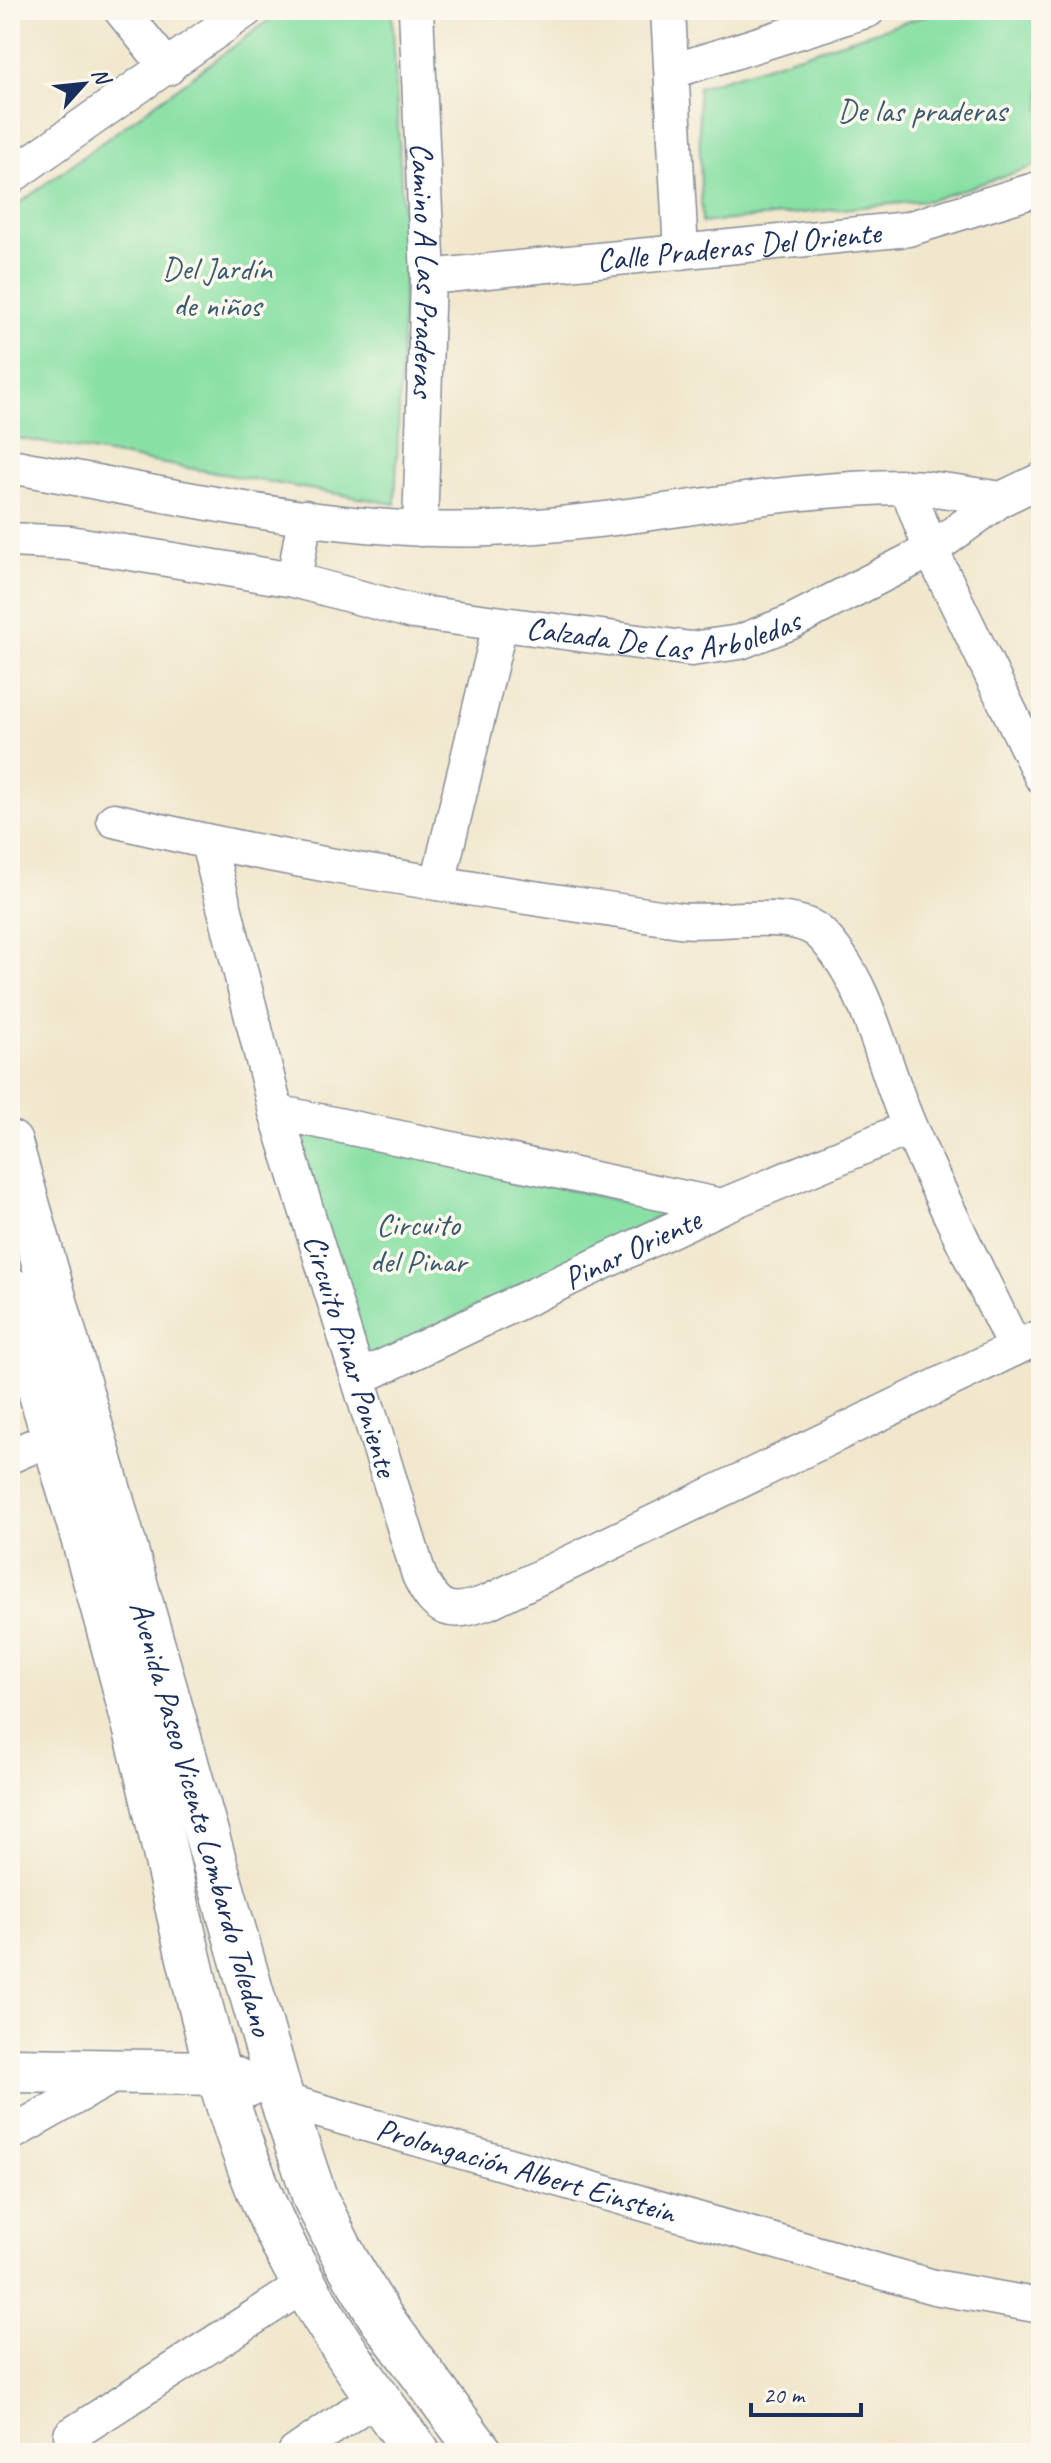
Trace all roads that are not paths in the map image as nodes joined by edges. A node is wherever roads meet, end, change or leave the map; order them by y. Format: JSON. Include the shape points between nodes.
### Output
{"nodes":[{"id":1,"x":121,"y":10,"type":"edge"},
{"id":2,"x":246,"y":10,"type":"edge"},
{"id":3,"x":416,"y":10,"type":"edge"},
{"id":4,"x":668,"y":10,"type":"edge"},
{"id":5,"x":868,"y":10,"type":"edge"},
{"id":6,"x":168,"y":68,"type":"junction"},
{"id":7,"x":673,"y":71,"type":"junction"},
{"id":8,"x":10,"y":177,"type":"edge"},
{"id":9,"x":1041,"y":188,"type":"edge"},
{"id":10,"x":681,"y":252,"type":"junction"},
{"id":11,"x":428,"y":277,"type":"junction"},
{"id":12,"x":10,"y":466,"type":"edge"},
{"id":13,"x":1041,"y":480,"type":"edge"},
{"id":14,"x":907,"y":487,"type":"junction"},
{"id":15,"x":1001,"y":499,"type":"junction"},
{"id":16,"x":305,"y":517,"type":"junction"},
{"id":17,"x":420,"y":529,"type":"junction"},
{"id":18,"x":10,"y":540,"type":"edge"},
{"id":19,"x":931,"y":550,"type":"junction"},
{"id":20,"x":294,"y":580,"type":"junction"},
{"id":21,"x":500,"y":625,"type":"junction"},
{"id":22,"x":1041,"y":776,"type":"edge"},
{"id":23,"x":114,"y":820,"type":"dead end"},
{"id":24,"x":208,"y":843,"type":"junction"},
{"id":25,"x":438,"y":883,"type":"junction"},
{"id":26,"x":276,"y":1112,"type":"junction"},
{"id":27,"x":909,"y":1128,"type":"junction"},
{"id":28,"x":10,"y":1143,"type":"edge"},
{"id":29,"x":722,"y":1206,"type":"junction"},
{"id":30,"x":10,"y":1289,"type":"edge"},
{"id":31,"x":1028,"y":1342,"type":"edge"},
{"id":32,"x":359,"y":1378,"type":"junction"},
{"id":33,"x":54,"y":1437,"type":"junction"},
{"id":34,"x":10,"y":1456,"type":"edge"},
{"id":35,"x":10,"y":2070,"type":"edge"},
{"id":36,"x":121,"y":2072,"type":"junction"},
{"id":37,"x":220,"y":2073,"type":"junction"},
{"id":38,"x":282,"y":2100,"type":"junction"},
{"id":39,"x":10,"y":2134,"type":"edge"},
{"id":40,"x":306,"y":2284,"type":"junction"},
{"id":41,"x":1041,"y":2306,"type":"edge"},
{"id":42,"x":376,"y":2397,"type":"junction"},
{"id":43,"x":71,"y":2435,"type":"dead end"},
{"id":44,"x":295,"y":2453,"type":"edge"},
{"id":45,"x":418,"y":2453,"type":"edge"},
{"id":46,"x":481,"y":2453,"type":"edge"}],
"edges":[{"from":1,"to":6,"type":"street"},
{"from":2,"to":6,"type":"street"},
{"from":3,"to":11,"type":"street","name":"Camino A Las Praderas"},
{"from":4,"to":7,"type":"street"},
{"from":5,"to":7,"type":"street"},
{"from":6,"to":8,"type":"street"},
{"from":7,"to":10,"type":"street"},
{"from":9,"to":10,"type":"street","name":"Calle Praderas Del Oriente","via":[[908,229]]},
{"from":10,"to":11,"type":"street","name":"Calle Praderas Del Oriente"},
{"from":11,"to":17,"type":"street","name":"Camino A Las Praderas"},
{"from":12,"to":16,"type":"street"},
{"from":13,"to":15,"type":"street","name":"Calzada De Las Arboledas"},
{"from":14,"to":15,"type":"street"},
{"from":14,"to":17,"type":"street","via":[[767,498],[561,525]]},
{"from":14,"to":19,"type":"street"},
{"from":15,"to":19,"type":"street","name":"Calzada De Las Arboledas"},
{"from":16,"to":17,"type":"street"},
{"from":16,"to":20,"type":"street"},
{"from":18,"to":20,"type":"street","name":"Calzada De Las Arboledas","via":[[70,543]]},
{"from":19,"to":21,"type":"street","name":"Calzada De Las Arboledas","via":[[789,623],[740,642],[691,649]]},
{"from":19,"to":22,"type":"street"},
{"from":20,"to":21,"type":"street","name":"Calzada De Las Arboledas","via":[[413,612]]},
{"from":21,"to":25,"type":"street"},
{"from":23,"to":24,"type":"street"},
{"from":24,"to":25,"type":"street"},
{"from":24,"to":26,"type":"street","name":"Circuito Pinar Poniente"},
{"from":25,"to":27,"type":"street","via":[[692,922],[787,920],[819,931],[861,1000]]},
{"from":26,"to":29,"type":"street"},
{"from":26,"to":32,"type":"street","name":"Circuito Pinar Poniente"},
{"from":27,"to":29,"type":"street","name":"Pinar Oriente"},
{"from":27,"to":31,"type":"street"},
{"from":28,"to":38,"type":"main road","name":"Avenida Paseo Vicente Lombardo Toledano"},
{"from":29,"to":32,"type":"street","name":"Pinar Oriente"},
{"from":30,"to":33,"type":"main road","name":"Avenida Paseo Vicente Lombardo Toledano"},
{"from":31,"to":32,"type":"street","name":"Circuito Pinar Poniente","via":[[488,1602],[455,1610],[430,1598]]},
{"from":33,"to":34,"type":"street"},
{"from":33,"to":37,"type":"main road","name":"Avenida Paseo Vicente Lombardo Toledano","via":[[142,1756]]},
{"from":35,"to":36,"type":"main road","name":"Prolongación Albert Einstein"},
{"from":36,"to":37,"type":"main road","name":"Prolongación Albert Einstein"},
{"from":36,"to":39,"type":"street"},
{"from":37,"to":38,"type":"main road","name":"Prolongación Albert Einstein"},
{"from":37,"to":40,"type":"main road","name":"Avenida Paseo Vicente Lombardo Toledano","via":[[264,2203]]},
{"from":38,"to":41,"type":"street","name":"Prolongación Albert Einstein","via":[[934,2287]]},
{"from":38,"to":46,"type":"main road","name":"Avenida Paseo Vicente Lombardo Toledano","via":[[315,2198],[346,2260],[381,2318]]},
{"from":40,"to":42,"type":"main road","name":"Avenida Paseo Vicente Lombardo Toledano"},
{"from":40,"to":43,"type":"street"},
{"from":42,"to":44,"type":"street"},
{"from":42,"to":45,"type":"main road","name":"Avenida Paseo Vicente Lombardo Toledano"}]}
